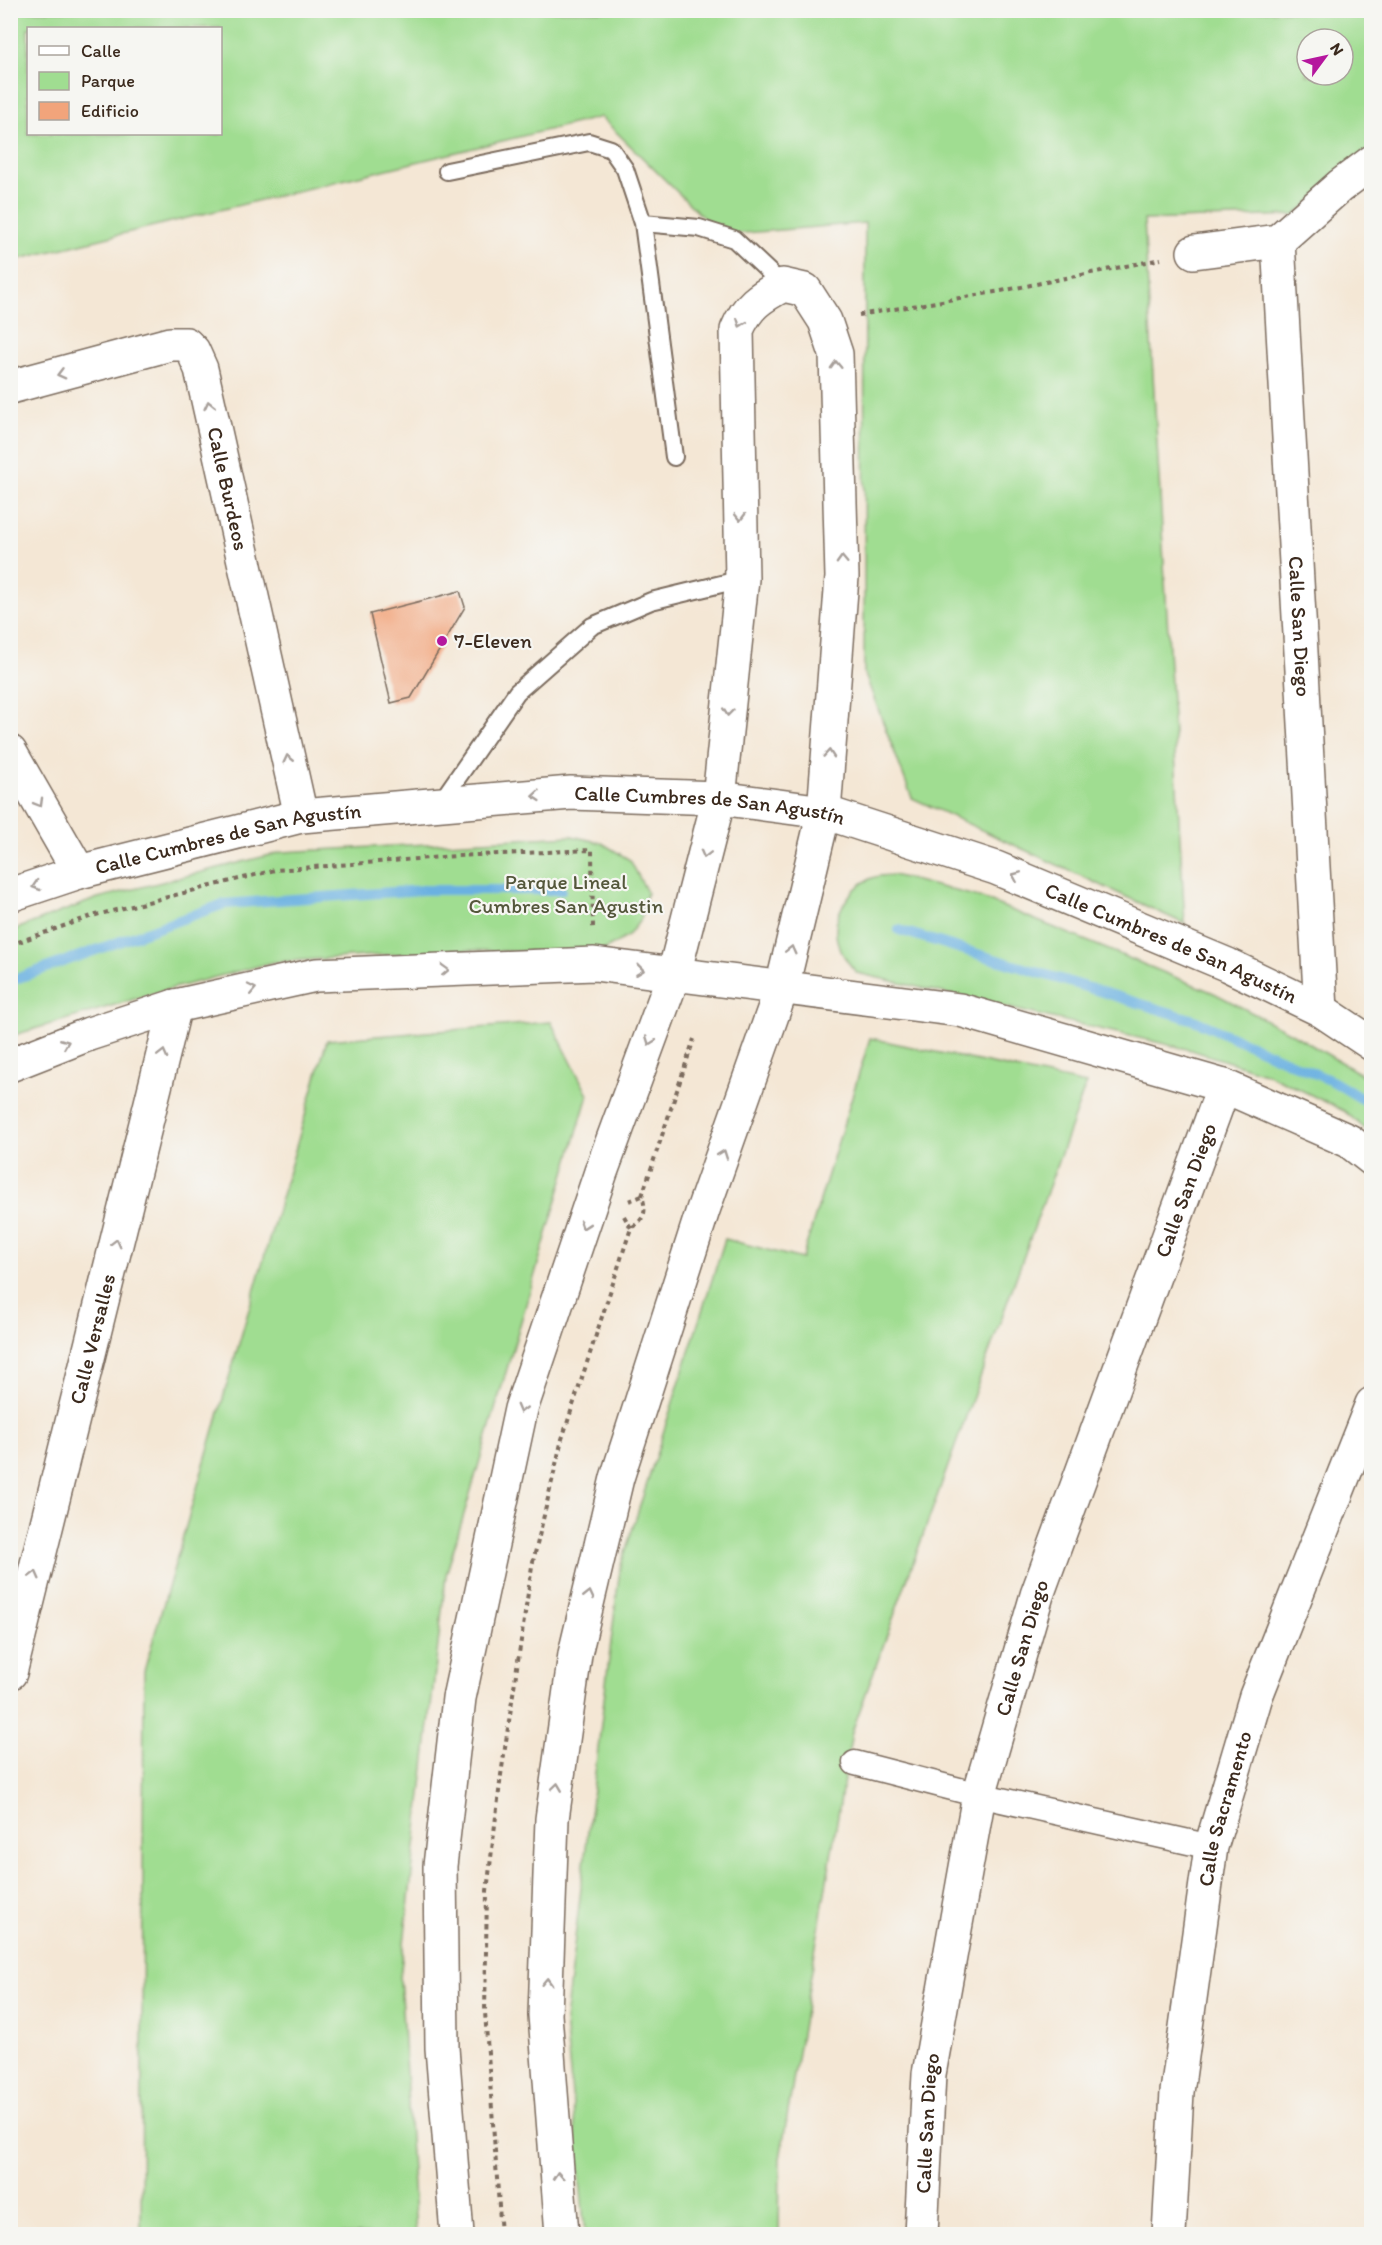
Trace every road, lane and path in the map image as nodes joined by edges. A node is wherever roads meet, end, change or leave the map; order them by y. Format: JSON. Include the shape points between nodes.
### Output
{"nodes":[{"id":1,"x":1371,"y":162,"type":"edge"},
{"id":2,"x":447,"y":171,"type":"dead end"},
{"id":3,"x":643,"y":223,"type":"junction"},
{"id":4,"x":1278,"y":241,"type":"junction"},
{"id":5,"x":1194,"y":252,"type":"joint"},
{"id":6,"x":783,"y":285,"type":"junction"},
{"id":7,"x":825,"y":321,"type":"junction"},
{"id":8,"x":10,"y":387,"type":"edge"},
{"id":9,"x":674,"y":457,"type":"dead end"},
{"id":10,"x":742,"y":579,"type":"junction"},
{"id":11,"x":10,"y":752,"type":"edge"},
{"id":12,"x":719,"y":798,"type":"junction"},
{"id":13,"x":440,"y":804,"type":"junction"},
{"id":14,"x":824,"y":812,"type":"junction"},
{"id":15,"x":301,"y":816,"type":"junction"},
{"id":16,"x":79,"y":872,"type":"junction"},
{"id":17,"x":10,"y":895,"type":"edge"},
{"id":18,"x":10,"y":945,"type":"edge"},
{"id":19,"x":594,"y":964,"type":"junction"},
{"id":20,"x":674,"y":974,"type":"junction"},
{"id":21,"x":782,"y":987,"type":"junction"},
{"id":22,"x":175,"y":1006,"type":"junction"},
{"id":23,"x":1321,"y":1010,"type":"junction"},
{"id":24,"x":694,"y":1039,"type":"dead end"},
{"id":25,"x":1371,"y":1044,"type":"edge"},
{"id":26,"x":10,"y":1065,"type":"edge"},
{"id":27,"x":1224,"y":1086,"type":"junction"},
{"id":28,"x":1371,"y":1159,"type":"edge"},
{"id":29,"x":631,"y":1228,"type":"dead end"},
{"id":30,"x":1371,"y":1404,"type":"edge"},
{"id":31,"x":10,"y":1673,"type":"edge"},
{"id":32,"x":855,"y":1763,"type":"dead end"},
{"id":33,"x":979,"y":1795,"type":"junction"},
{"id":34,"x":1210,"y":1847,"type":"junction"},
{"id":35,"x":457,"y":2235,"type":"edge"},
{"id":36,"x":562,"y":2235,"type":"edge"},
{"id":37,"x":921,"y":2235,"type":"edge"},
{"id":38,"x":1169,"y":2235,"type":"edge"}],
"edges":[{"from":1,"to":4,"type":"street"},
{"from":2,"to":3,"type":"lane","via":[[589,142],[611,149],[625,169]]},
{"from":3,"to":6,"type":"lane","via":[[699,228],[734,239]]},
{"from":3,"to":9,"type":"lane"},
{"from":4,"to":5,"type":"street"},
{"from":4,"to":23,"type":"street","name":"Calle San Diego"},
{"from":5,"to":7,"type":"path"},
{"from":6,"to":7,"type":"street","via":[[805,290]]},
{"from":6,"to":10,"type":"street","one_way":true,"via":[[761,297],[743,315],[737,330]]},
{"from":14,"to":7,"type":"street","one_way":true,"via":[[842,578],[836,354]]},
{"from":15,"to":8,"type":"street","name":"Calle Burdeos","one_way":true,"via":[[201,369],[193,351],[186,344],[170,344]]},
{"from":10,"to":12,"type":"street","one_way":true},
{"from":10,"to":13,"type":"lane","via":[[651,601],[592,626],[517,692]]},
{"from":11,"to":16,"type":"street","one_way":true},
{"from":12,"to":13,"type":"street","name":"Calle Cumbres de San Agustín","one_way":true,"via":[[571,793]]},
{"from":12,"to":14,"type":"street","name":"Calle Cumbres de San Agustín"},
{"from":12,"to":20,"type":"street","one_way":true},
{"from":13,"to":15,"type":"street","name":"Calle Cumbres de San Agustín"},
{"from":21,"to":14,"type":"street","one_way":true},
{"from":23,"to":14,"type":"street","name":"Calle Cumbres de San Agustín","one_way":true,"via":[[1228,965],[996,868]]},
{"from":15,"to":16,"type":"street","name":"Calle Cumbres de San Agustín"},
{"from":16,"to":17,"type":"street","name":"Calle Cumbres de San Agustín","one_way":true},
{"from":18,"to":19,"type":"path","via":[[92,916],[275,870],[592,850]]},
{"from":19,"to":20,"type":"street","one_way":true},
{"from":22,"to":19,"type":"street","one_way":true,"via":[[316,975]]},
{"from":20,"to":21,"type":"street"},
{"from":20,"to":35,"type":"street","one_way":true,"via":[[521,1409],[459,1698],[440,1866],[442,2048]]},
{"from":21,"to":27,"type":"street","via":[[960,1010]]},
{"from":36,"to":21,"type":"street","one_way":true,"via":[[545,2015],[552,1819],[575,1654],[617,1478],[703,1210]]},
{"from":26,"to":22,"type":"street","one_way":true},
{"from":31,"to":22,"type":"street","name":"Calle Versalles","one_way":true},
{"from":23,"to":25,"type":"street","name":"Calle Cumbres de San Agustín"},
{"from":24,"to":29,"type":"path","via":[[642,1196],[625,1204],[623,1216]]},
{"from":27,"to":28,"type":"street","via":[[1348,1141]]},
{"from":27,"to":33,"type":"street","name":"Calle San Diego","via":[[1037,1595]]},
{"from":30,"to":34,"type":"street","name":"Calle Sacramento","via":[[1256,1696]]},
{"from":32,"to":33,"type":"street"},
{"from":33,"to":34,"type":"street"},
{"from":33,"to":37,"type":"street","name":"Calle San Diego","via":[[929,2074]]},
{"from":34,"to":38,"type":"street","name":"Calle Sacramento","via":[[1177,2092]]}]}
